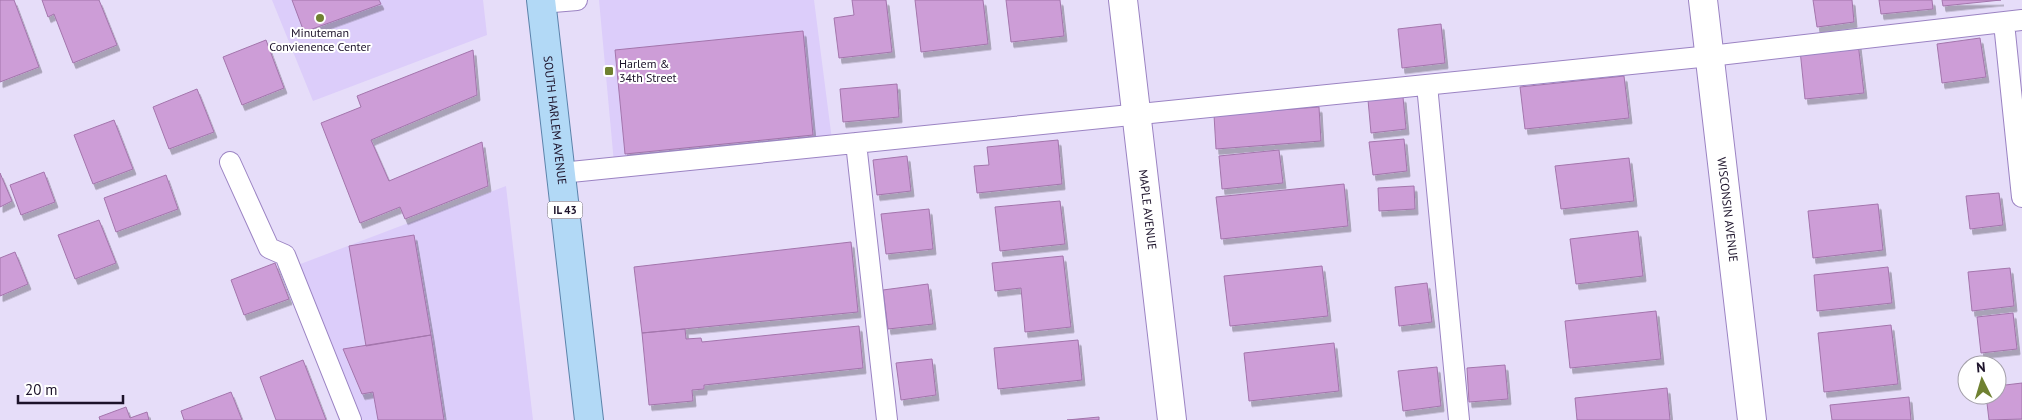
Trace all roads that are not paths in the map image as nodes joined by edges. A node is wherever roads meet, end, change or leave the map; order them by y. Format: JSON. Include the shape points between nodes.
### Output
{"nodes":[{"id":1,"x":577,"y":0,"type":"edge"},
{"id":2,"x":1123,"y":0,"type":"edge"},
{"id":3,"x":1703,"y":0,"type":"edge"},
{"id":4,"x":541,"y":2,"type":"edge"},
{"id":5,"x":2013,"y":22,"type":"edge"},
{"id":6,"x":1710,"y":56,"type":"junction"},
{"id":7,"x":1427,"y":85,"type":"junction"},
{"id":8,"x":1136,"y":115,"type":"junction"},
{"id":9,"x":856,"y":143,"type":"junction"},
{"id":10,"x":230,"y":162,"type":"dead end"},
{"id":11,"x":560,"y":173,"type":"junction"},
{"id":12,"x":2022,"y":197,"type":"edge"},
{"id":13,"x":351,"y":420,"type":"edge"},
{"id":14,"x":589,"y":420,"type":"edge"},
{"id":15,"x":887,"y":420,"type":"edge"},
{"id":16,"x":1172,"y":420,"type":"edge"},
{"id":17,"x":1459,"y":420,"type":"edge"},
{"id":18,"x":1752,"y":420,"type":"edge"}],
"edges":[{"from":1,"to":4,"type":"lane"},
{"from":2,"to":8,"type":"street","name":"MAPLE AVENUE"},
{"from":3,"to":6,"type":"street","name":"WISCONSIN AVENUE"},
{"from":4,"to":11,"type":"main road","name":"SOUTH HARLEM AVENUE","number":"IL 43"},
{"from":5,"to":6,"type":"lane"},
{"from":5,"to":12,"type":"lane"},
{"from":6,"to":7,"type":"lane"},
{"from":6,"to":18,"type":"street","name":"WISCONSIN AVENUE"},
{"from":7,"to":8,"type":"lane"},
{"from":7,"to":17,"type":"lane"},
{"from":8,"to":9,"type":"lane"},
{"from":8,"to":16,"type":"street","name":"MAPLE AVENUE"},
{"from":9,"to":11,"type":"lane"},
{"from":9,"to":15,"type":"lane"},
{"from":10,"to":13,"type":"lane","via":[[269,248],[285,256]]},
{"from":11,"to":14,"type":"main road","name":"SOUTH HARLEM AVENUE","number":"IL 43"}]}
